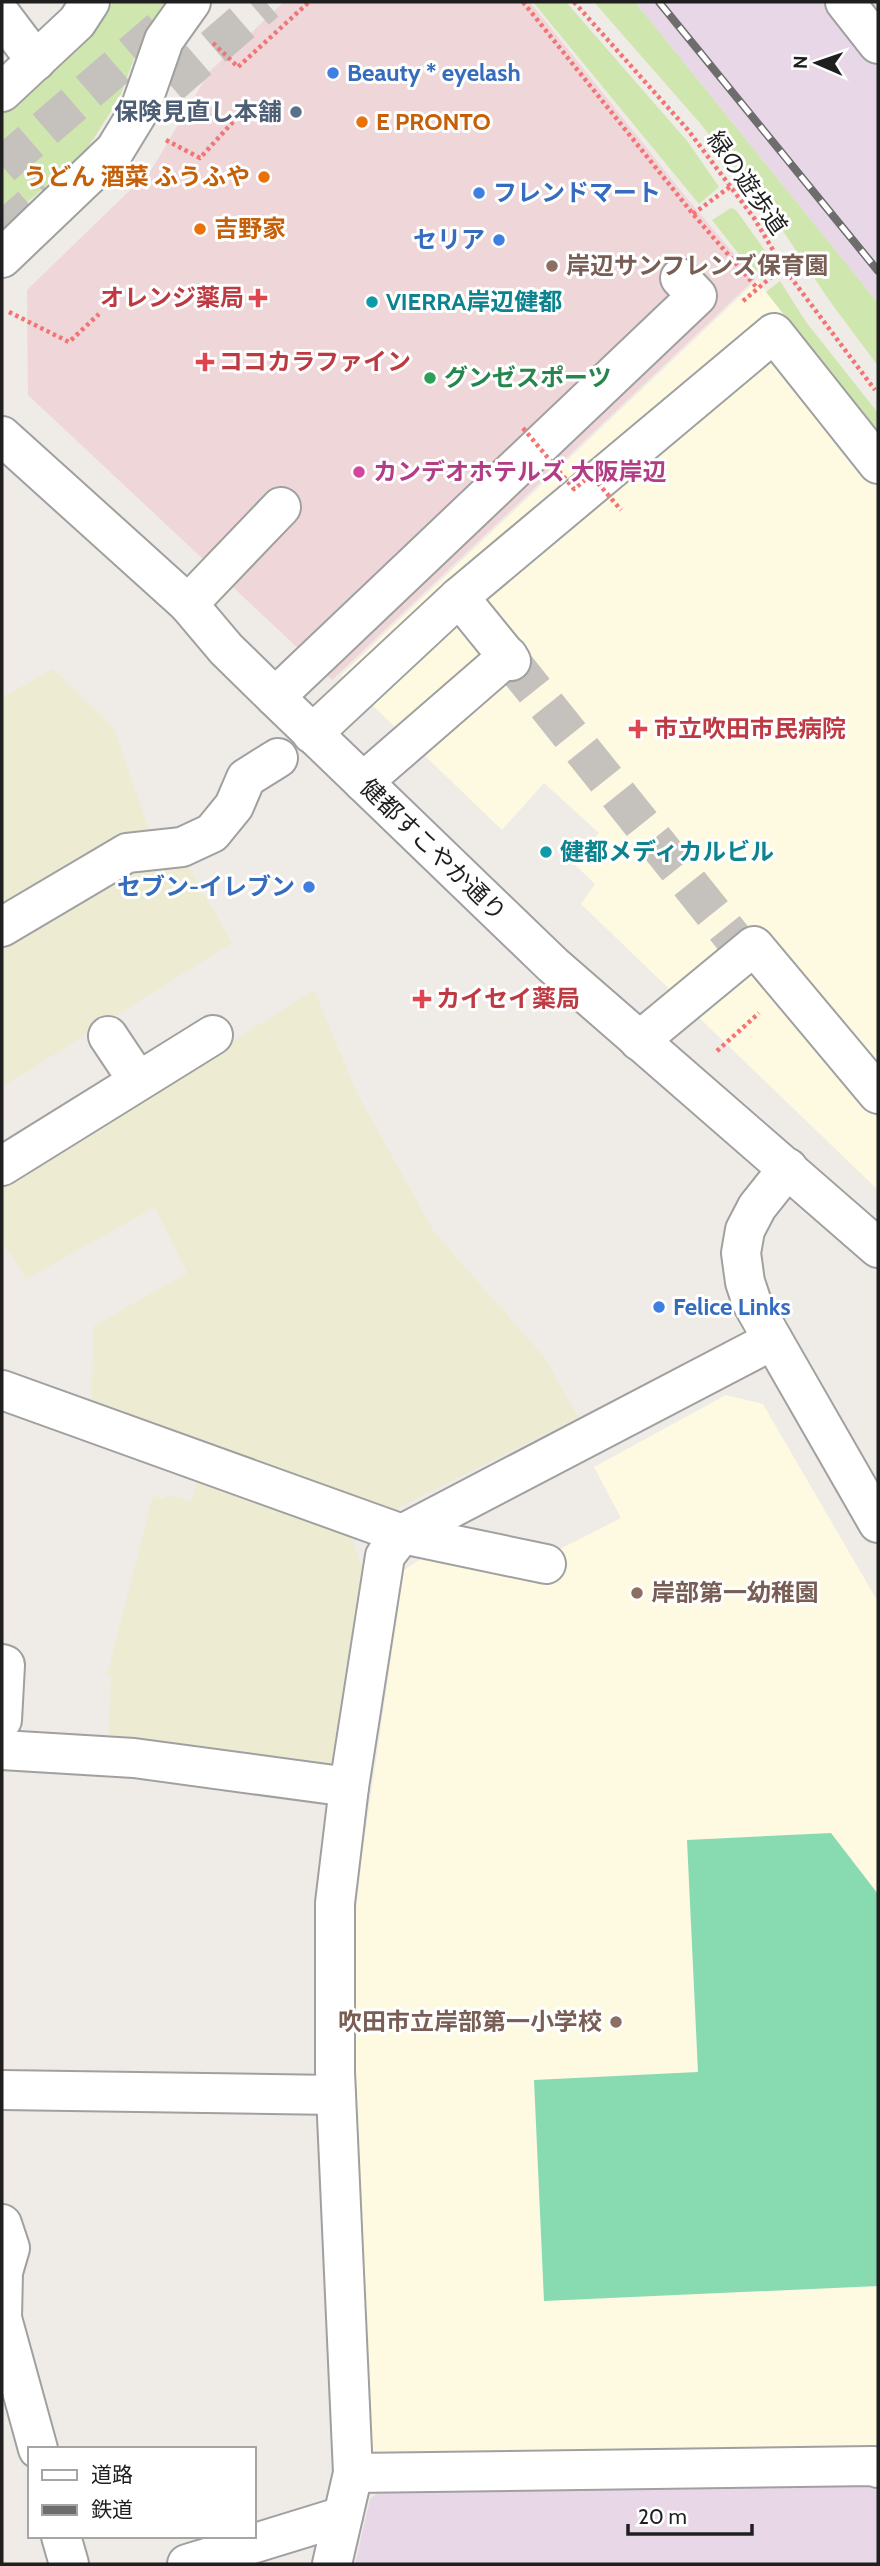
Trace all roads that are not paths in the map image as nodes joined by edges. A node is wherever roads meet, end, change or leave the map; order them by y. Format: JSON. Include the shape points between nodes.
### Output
{"nodes":[{"id":1,"x":90,"y":2,"type":"edge"},
{"id":2,"x":191,"y":2,"type":"edge"},
{"id":3,"x":845,"y":2,"type":"edge"},
{"id":4,"x":2,"y":16,"type":"edge"},
{"id":5,"x":878,"y":44,"type":"edge"},
{"id":6,"x":36,"y":61,"type":"junction"},
{"id":7,"x":2,"y":92,"type":"edge"},
{"id":8,"x":2,"y":258,"type":"edge"},
{"id":9,"x":680,"y":278,"type":"dead end"},
{"id":10,"x":2,"y":436,"type":"edge"},
{"id":11,"x":878,"y":464,"type":"edge"},
{"id":12,"x":281,"y":507,"type":"dead end"},
{"id":13,"x":459,"y":597,"type":"junction"},
{"id":14,"x":188,"y":604,"type":"junction"},
{"id":15,"x":275,"y":698,"type":"junction"},
{"id":16,"x":312,"y":734,"type":"junction"},
{"id":17,"x":278,"y":758,"type":"dead end"},
{"id":18,"x":363,"y":782,"type":"junction"},
{"id":19,"x":2,"y":927,"type":"edge"},
{"id":20,"x":213,"y":1035,"type":"dead end"},
{"id":21,"x":108,"y":1036,"type":"dead end"},
{"id":22,"x":639,"y":1041,"type":"junction"},
{"id":23,"x":138,"y":1082,"type":"junction"},
{"id":24,"x":878,"y":1094,"type":"edge"},
{"id":25,"x":2,"y":1166,"type":"edge"},
{"id":26,"x":788,"y":1168,"type":"junction"},
{"id":27,"x":878,"y":1248,"type":"edge"},
{"id":28,"x":773,"y":1340,"type":"junction"},
{"id":29,"x":2,"y":1390,"type":"edge"},
{"id":30,"x":878,"y":1523,"type":"edge"},
{"id":31,"x":402,"y":1534,"type":"junction"},
{"id":32,"x":546,"y":1564,"type":"dead end"},
{"id":33,"x":2,"y":1664,"type":"edge"},
{"id":34,"x":2,"y":1720,"type":"edge"},
{"id":35,"x":2,"y":1750,"type":"edge"},
{"id":36,"x":349,"y":1787,"type":"junction"},
{"id":37,"x":2,"y":2090,"type":"edge"},
{"id":38,"x":336,"y":2095,"type":"junction"},
{"id":39,"x":2,"y":2224,"type":"edge"},
{"id":40,"x":37,"y":2447,"type":"edge"},
{"id":41,"x":878,"y":2468,"type":"edge"},
{"id":42,"x":353,"y":2473,"type":"junction"},
{"id":43,"x":343,"y":2516,"type":"junction"},
{"id":44,"x":62,"y":2538,"type":"edge"},
{"id":45,"x":69,"y":2564,"type":"edge"},
{"id":46,"x":187,"y":2564,"type":"edge"},
{"id":47,"x":332,"y":2564,"type":"edge"}],
"edges":[{"from":1,"to":6,"type":"street","via":[[77,22]]},
{"from":2,"to":8,"type":"street","via":[[164,40],[140,109],[115,150]]},
{"from":3,"to":5,"type":"street"},
{"from":4,"to":6,"type":"street"},
{"from":6,"to":7,"type":"street"},
{"from":9,"to":15,"type":"street","via":[[697,296]]},
{"from":10,"to":14,"type":"street","name":"健都すこやか通り"},
{"from":11,"to":13,"type":"street","via":[[774,334]]},
{"from":12,"to":14,"type":"street"},
{"from":13,"to":16,"type":"street"},
{"from":13,"to":18,"type":"street","via":[[510,659]]},
{"from":14,"to":15,"type":"street","name":"健都すこやか通り"},
{"from":15,"to":16,"type":"street","name":"健都すこやか通り"},
{"from":16,"to":18,"type":"street","name":"健都すこやか通り"},
{"from":17,"to":19,"type":"street","via":[[246,778],[234,806],[212,833],[182,847],[127,853]]},
{"from":18,"to":22,"type":"street","name":"健都すこやか通り"},
{"from":20,"to":23,"type":"street"},
{"from":21,"to":23,"type":"street"},
{"from":22,"to":24,"type":"street","via":[[754,946]]},
{"from":22,"to":26,"type":"street","name":"健都すこやか通り"},
{"from":23,"to":25,"type":"street"},
{"from":26,"to":27,"type":"street","name":"健都すこやか通り"},
{"from":26,"to":28,"type":"street","via":[[750,1219],[741,1253],[752,1303]]},
{"from":28,"to":30,"type":"street"},
{"from":28,"to":31,"type":"street"},
{"from":29,"to":31,"type":"street"},
{"from":31,"to":32,"type":"street"},
{"from":31,"to":36,"type":"street","via":[[385,1556]]},
{"from":33,"to":34,"type":"street"},
{"from":35,"to":36,"type":"street","via":[[134,1758]]},
{"from":36,"to":38,"type":"street","via":[[335,1903]]},
{"from":37,"to":38,"type":"street"},
{"from":38,"to":42,"type":"street"},
{"from":39,"to":40,"type":"street","via":[[10,2248],[3,2272],[2,2318]]},
{"from":41,"to":42,"type":"street"},
{"from":42,"to":43,"type":"street"},
{"from":43,"to":46,"type":"street"},
{"from":43,"to":47,"type":"street"},
{"from":44,"to":45,"type":"street"}]}
